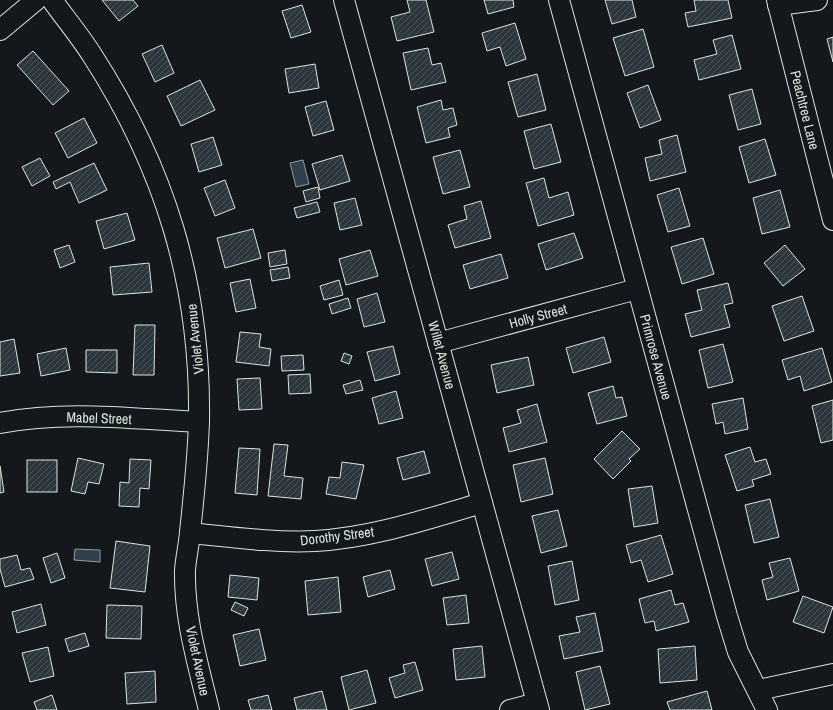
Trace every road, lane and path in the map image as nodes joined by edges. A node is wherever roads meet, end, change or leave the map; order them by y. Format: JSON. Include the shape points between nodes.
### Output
{"nodes":[{"id":1,"x":36,"y":0,"type":"edge"},
{"id":2,"x":52,"y":0,"type":"edge"},
{"id":3,"x":344,"y":0,"type":"edge"},
{"id":4,"x":559,"y":0,"type":"edge"},
{"id":5,"x":817,"y":0,"type":"edge"},
{"id":6,"x":778,"y":3,"type":"edge"},
{"id":7,"x":0,"y":30,"type":"edge"},
{"id":8,"x":833,"y":220,"type":"edge"},
{"id":9,"x":637,"y":289,"type":"junction"},
{"id":10,"x":438,"y":343,"type":"junction"},
{"id":11,"x":199,"y":422,"type":"junction"},
{"id":12,"x":0,"y":423,"type":"edge"},
{"id":13,"x":482,"y":503,"type":"junction"},
{"id":14,"x":190,"y":533,"type":"junction"},
{"id":15,"x":833,"y":674,"type":"edge"},
{"id":16,"x":759,"y":690,"type":"junction"},
{"id":17,"x":538,"y":706,"type":"edge"},
{"id":18,"x":209,"y":710,"type":"edge"},
{"id":19,"x":510,"y":710,"type":"edge"},
{"id":20,"x":767,"y":710,"type":"edge"}],
"edges":[{"from":1,"to":7,"type":"street"},
{"from":2,"to":11,"type":"street","name":"Violet Avenue","via":[[91,54],[118,98],[151,164],[170,213],[192,306],[199,376]]},
{"from":3,"to":10,"type":"street","name":"Willet Avenue"},
{"from":4,"to":9,"type":"street","name":"Primrose Avenue"},
{"from":5,"to":6,"type":"street"},
{"from":6,"to":8,"type":"street","name":"Peachtree Lane"},
{"from":9,"to":10,"type":"street","name":"Holly Street"},
{"from":9,"to":16,"type":"street","name":"Primrose Avenue","via":[[727,616],[738,652]]},
{"from":10,"to":13,"type":"street","name":"Willet Avenue"},
{"from":11,"to":12,"type":"street","name":"Mabel Street","via":[[45,417]]},
{"from":11,"to":14,"type":"street","name":"Violet Avenue"},
{"from":13,"to":14,"type":"street","name":"Dorothy Street","via":[[390,529],[315,541]]},
{"from":13,"to":17,"type":"street","name":"Willet Avenue"},
{"from":14,"to":18,"type":"street","name":"Violet Avenue","via":[[185,570],[190,635]]},
{"from":15,"to":16,"type":"street"},
{"from":16,"to":20,"type":"street","name":"Primrose Avenue"},
{"from":17,"to":19,"type":"street"}]}
